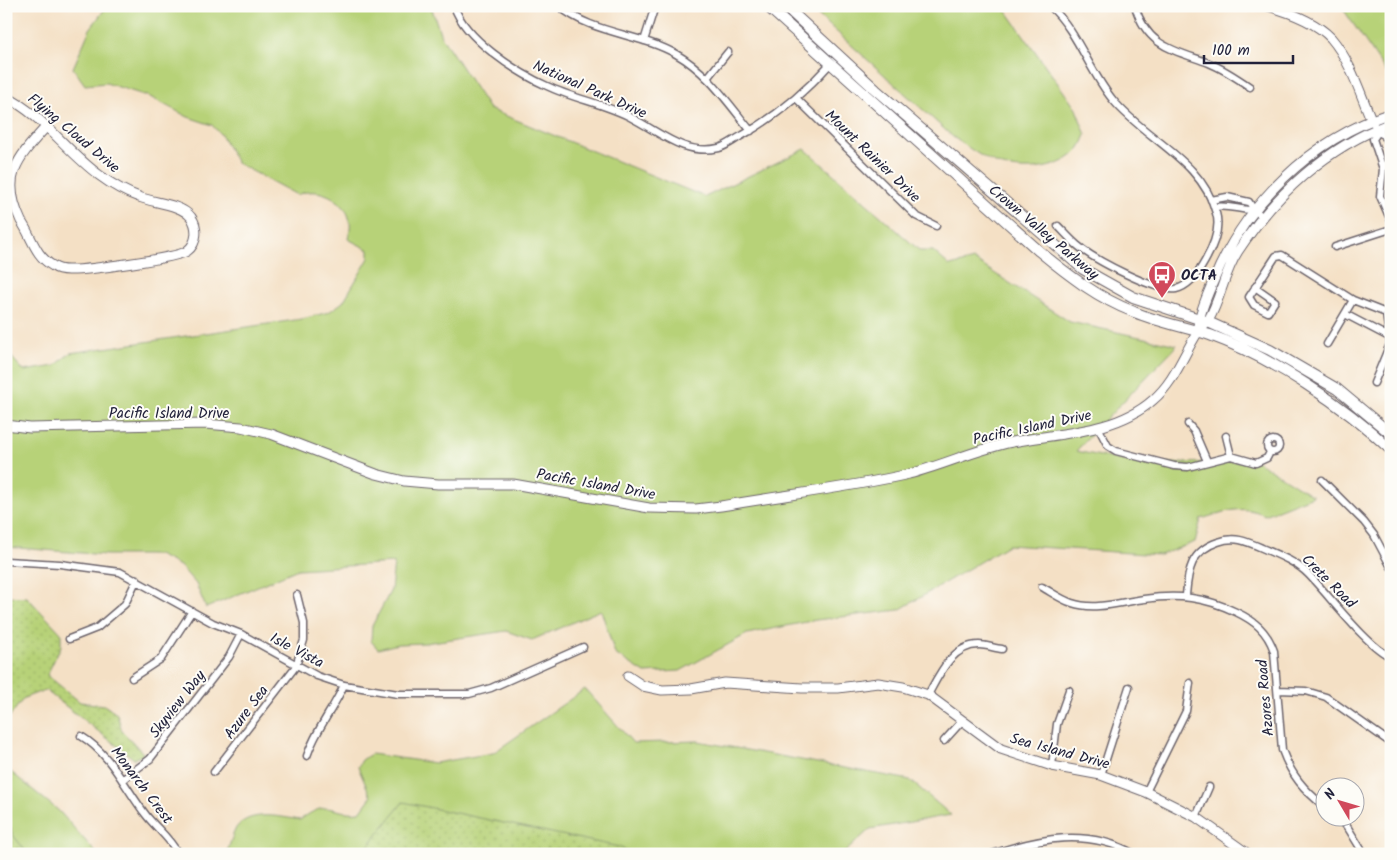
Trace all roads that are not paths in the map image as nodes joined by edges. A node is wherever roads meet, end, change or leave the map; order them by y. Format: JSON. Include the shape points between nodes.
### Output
{"nodes":[{"id":1,"x":454,"y":6,"type":"edge"},
{"id":2,"x":559,"y":6,"type":"edge"},
{"id":3,"x":655,"y":6,"type":"edge"},
{"id":4,"x":767,"y":6,"type":"edge"},
{"id":5,"x":785,"y":6,"type":"edge"},
{"id":6,"x":1050,"y":6,"type":"edge"},
{"id":7,"x":1135,"y":6,"type":"edge"},
{"id":8,"x":1268,"y":6,"type":"edge"},
{"id":9,"x":813,"y":32,"type":"junction"},
{"id":10,"x":644,"y":41,"type":"junction"},
{"id":11,"x":728,"y":52,"type":"dead end"},
{"id":12,"x":830,"y":64,"type":"junction"},
{"id":13,"x":708,"y":77,"type":"junction"},
{"id":14,"x":1250,"y":87,"type":"dead end"},
{"id":15,"x":876,"y":90,"type":"junction"},
{"id":16,"x":6,"y":97,"type":"edge"},
{"id":17,"x":797,"y":99,"type":"junction"},
{"id":18,"x":1391,"y":113,"type":"edge"},
{"id":19,"x":1371,"y":119,"type":"junction"},
{"id":20,"x":1391,"y":123,"type":"edge"},
{"id":21,"x":46,"y":127,"type":"junction"},
{"id":22,"x":1377,"y":130,"type":"junction"},
{"id":23,"x":750,"y":131,"type":"junction"},
{"id":24,"x":1390,"y":148,"type":"edge"},
{"id":25,"x":1379,"y":153,"type":"junction"},
{"id":26,"x":1391,"y":160,"type":"edge"},
{"id":27,"x":1384,"y":169,"type":"junction"},
{"id":28,"x":1227,"y":197,"type":"junction"},
{"id":29,"x":1211,"y":200,"type":"junction"},
{"id":30,"x":1228,"y":206,"type":"junction"},
{"id":31,"x":1214,"y":207,"type":"junction"},
{"id":32,"x":1254,"y":210,"type":"junction"},
{"id":33,"x":1262,"y":216,"type":"junction"},
{"id":34,"x":1391,"y":221,"type":"edge"},
{"id":35,"x":936,"y":226,"type":"dead end"},
{"id":36,"x":1058,"y":226,"type":"dead end"},
{"id":37,"x":1391,"y":229,"type":"edge"},
{"id":38,"x":1335,"y":246,"type":"dead end"},
{"id":39,"x":1255,"y":287,"type":"dead end"},
{"id":40,"x":1353,"y":300,"type":"junction"},
{"id":41,"x":1388,"y":313,"type":"edge"},
{"id":42,"x":1345,"y":314,"type":"junction"},
{"id":43,"x":1203,"y":320,"type":"junction"},
{"id":44,"x":1197,"y":332,"type":"junction"},
{"id":45,"x":1389,"y":337,"type":"junction"},
{"id":46,"x":1327,"y":344,"type":"dead end"},
{"id":47,"x":1374,"y":383,"type":"dead end"},
{"id":48,"x":1188,"y":424,"type":"dead end"},
{"id":49,"x":6,"y":425,"type":"edge"},
{"id":50,"x":1098,"y":426,"type":"junction"},
{"id":51,"x":1391,"y":434,"type":"edge"},
{"id":52,"x":1226,"y":436,"type":"dead end"},
{"id":53,"x":1391,"y":450,"type":"edge"},
{"id":54,"x":1270,"y":452,"type":"dead end"},
{"id":55,"x":1231,"y":456,"type":"junction"},
{"id":56,"x":1207,"y":461,"type":"junction"},
{"id":57,"x":1322,"y":480,"type":"dead end"},
{"id":58,"x":6,"y":561,"type":"edge"},
{"id":59,"x":1391,"y":567,"type":"edge"},
{"id":60,"x":137,"y":579,"type":"junction"},
{"id":61,"x":1042,"y":587,"type":"dead end"},
{"id":62,"x":297,"y":595,"type":"dead end"},
{"id":63,"x":1186,"y":596,"type":"junction"},
{"id":64,"x":192,"y":611,"type":"junction"},
{"id":65,"x":241,"y":634,"type":"junction"},
{"id":66,"x":69,"y":640,"type":"dead end"},
{"id":67,"x":583,"y":647,"type":"dead end"},
{"id":68,"x":1002,"y":649,"type":"dead end"},
{"id":69,"x":1391,"y":657,"type":"edge"},
{"id":70,"x":296,"y":666,"type":"junction"},
{"id":71,"x":628,"y":676,"type":"dead end"},
{"id":72,"x":132,"y":678,"type":"dead end"},
{"id":73,"x":1190,"y":683,"type":"dead end"},
{"id":74,"x":344,"y":685,"type":"junction"},
{"id":75,"x":1129,"y":687,"type":"dead end"},
{"id":76,"x":1069,"y":690,"type":"dead end"},
{"id":77,"x":1278,"y":690,"type":"junction"},
{"id":78,"x":928,"y":695,"type":"junction"},
{"id":79,"x":963,"y":720,"type":"junction"},
{"id":80,"x":81,"y":736,"type":"dead end"},
{"id":81,"x":944,"y":741,"type":"dead end"},
{"id":82,"x":1391,"y":743,"type":"edge"},
{"id":83,"x":307,"y":756,"type":"dead end"},
{"id":84,"x":1052,"y":766,"type":"junction"},
{"id":85,"x":214,"y":772,"type":"dead end"},
{"id":86,"x":1101,"y":775,"type":"junction"},
{"id":87,"x":122,"y":780,"type":"junction"},
{"id":88,"x":1209,"y":787,"type":"dead end"},
{"id":89,"x":1146,"y":792,"type":"junction"},
{"id":90,"x":1314,"y":797,"type":"edge"},
{"id":91,"x":1196,"y":817,"type":"junction"},
{"id":92,"x":1348,"y":828,"type":"edge"},
{"id":93,"x":178,"y":854,"type":"edge"},
{"id":94,"x":992,"y":854,"type":"edge"},
{"id":95,"x":1134,"y":854,"type":"edge"},
{"id":96,"x":1248,"y":854,"type":"edge"},
{"id":97,"x":1364,"y":854,"type":"edge"}],
"edges":[{"from":1,"to":23,"type":"street","name":"National Park Drive","via":[[475,37],[508,64],[546,86],[632,118],[664,138],[694,149],[718,148]]},
{"from":2,"to":10,"type":"street","via":[[576,18]]},
{"from":3,"to":10,"type":"street"},
{"from":4,"to":12,"type":"main road","name":"Crown Valley Parkway"},
{"from":5,"to":9,"type":"main road","name":"Crown Valley Parkway"},
{"from":6,"to":29,"type":"street","via":[[1068,24],[1112,99],[1133,123],[1178,155]]},
{"from":7,"to":14,"type":"street","via":[[1138,17],[1160,44],[1226,70]]},
{"from":8,"to":19,"type":"main road","via":[[1289,12],[1330,38],[1349,68]]},
{"from":9,"to":12,"type":"main road","via":[[814,40],[827,52]]},
{"from":9,"to":15,"type":"main road","name":"Crown Valley Parkway"},
{"from":10,"to":13,"type":"street","via":[[674,53]]},
{"from":11,"to":13,"type":"street"},
{"from":12,"to":15,"type":"main road","via":[[843,65],[868,89]]},
{"from":12,"to":17,"type":"street","name":"National Park Drive"},
{"from":12,"to":44,"type":"main road","name":"Crown Valley Parkway","via":[[1039,251],[1086,288],[1134,313]]},
{"from":13,"to":23,"type":"street"},
{"from":15,"to":43,"type":"main road","name":"Crown Valley Parkway","via":[[1083,269],[1133,297]]},
{"from":16,"to":21,"type":"main road","name":"Flying Cloud Drive"},
{"from":17,"to":23,"type":"street","name":"National Park Drive"},
{"from":17,"to":35,"type":"street","name":"Mount Rainier Drive","via":[[916,216]]},
{"from":18,"to":19,"type":"main road"},
{"from":19,"to":22,"type":"street"},
{"from":19,"to":32,"type":"main road","via":[[1294,169]]},
{"from":20,"to":22,"type":"main road"},
{"from":21,"to":21,"type":"main road","name":"Flying Cloud Drive","via":[[18,157],[8,182],[8,196],[38,253],[52,266],[74,270],[166,258],[189,250],[196,232],[195,224],[185,212],[135,195],[107,181]]},
{"from":22,"to":24,"type":"street","via":[[1384,135]]},
{"from":22,"to":25,"type":"street","via":[[1374,139]]},
{"from":22,"to":33,"type":"main road","via":[[1325,158]]},
{"from":24,"to":25,"type":"street"},
{"from":25,"to":27,"type":"street"},
{"from":26,"to":27,"type":"street"},
{"from":27,"to":34,"type":"street","via":[[1380,196]]},
{"from":28,"to":29,"type":"street"},
{"from":28,"to":30,"type":"street"},
{"from":28,"to":32,"type":"street","via":[[1249,202]]},
{"from":29,"to":31,"type":"street"},
{"from":30,"to":31,"type":"street"},
{"from":30,"to":32,"type":"street"},
{"from":31,"to":36,"type":"street","via":[[1217,228],[1209,255],[1192,280],[1178,289],[1166,289],[1106,264],[1076,245]]},
{"from":32,"to":33,"type":"street"},
{"from":32,"to":43,"type":"main road","via":[[1226,252]]},
{"from":33,"to":43,"type":"main road","via":[[1231,264]]},
{"from":37,"to":38,"type":"street"},
{"from":39,"to":40,"type":"street","via":[[1279,255]]},
{"from":40,"to":41,"type":"street"},
{"from":40,"to":42,"type":"street"},
{"from":41,"to":45,"type":"street"},
{"from":42,"to":45,"type":"street"},
{"from":42,"to":46,"type":"street"},
{"from":43,"to":44,"type":"main road","name":"Pacific Island Drive"},
{"from":43,"to":51,"type":"main road","name":"Crown Valley Parkway","via":[[1265,347],[1320,378]]},
{"from":44,"to":50,"type":"main road","name":"Pacific Island Drive","via":[[1165,390],[1143,408]]},
{"from":44,"to":53,"type":"main road","name":"Crown Valley Parkway","via":[[1236,347],[1309,387],[1350,415]]},
{"from":45,"to":47,"type":"street","via":[[1390,344]]},
{"from":48,"to":56,"type":"street"},
{"from":49,"to":50,"type":"main road","name":"Pacific Island Drive","via":[[30,428],[205,424],[241,427],[271,434],[390,478],[438,484],[513,484],[610,503],[668,510],[721,506],[892,478],[987,448]]},
{"from":50,"to":56,"type":"street","via":[[1108,446],[1116,451],[1174,466],[1188,467]]},
{"from":52,"to":55,"type":"street"},
{"from":54,"to":55,"type":"street","via":[[1267,458],[1256,463]]},
{"from":55,"to":56,"type":"street"},
{"from":57,"to":59,"type":"street","via":[[1369,529]]},
{"from":58,"to":60,"type":"street","name":"Isle Vista","via":[[104,569]]},
{"from":60,"to":64,"type":"street","name":"Isle Vista"},
{"from":60,"to":66,"type":"street","via":[[125,604],[97,628]]},
{"from":61,"to":63,"type":"street","name":"Azores Road","via":[[1073,604],[1098,606]]},
{"from":62,"to":70,"type":"street","via":[[304,623],[304,640]]},
{"from":63,"to":69,"type":"street","name":"Crete Road","via":[[1188,569],[1197,555],[1210,544],[1230,538],[1242,539],[1291,561],[1307,572],[1371,643]]},
{"from":63,"to":77,"type":"street","name":"Azores Road","via":[[1230,609],[1259,625],[1270,638],[1274,651]]},
{"from":64,"to":65,"type":"street","name":"Isle Vista"},
{"from":64,"to":72,"type":"street","via":[[161,659]]},
{"from":65,"to":70,"type":"street","name":"Isle Vista"},
{"from":65,"to":87,"type":"street","name":"Skyview Way","via":[[229,657],[150,759]]},
{"from":67,"to":74,"type":"street","name":"Isle Vista","via":[[492,688],[469,694],[398,694]]},
{"from":68,"to":78,"type":"street","via":[[977,645],[965,649],[943,667]]},
{"from":70,"to":74,"type":"street","name":"Isle Vista"},
{"from":70,"to":85,"type":"street","name":"Azure Sea"},
{"from":71,"to":78,"type":"main road","name":"Sea Island Drive","via":[[643,686],[662,690],[725,683],[802,688],[878,683]]},
{"from":73,"to":89,"type":"street","via":[[1186,711]]},
{"from":74,"to":83,"type":"street"},
{"from":75,"to":86,"type":"street"},
{"from":76,"to":84,"type":"street","via":[[1057,724]]},
{"from":77,"to":82,"type":"street","via":[[1306,691],[1326,697]]},
{"from":77,"to":90,"type":"street","name":"Azores Road","via":[[1282,750],[1287,766]]},
{"from":78,"to":79,"type":"main road","name":"Sea Island Drive"},
{"from":79,"to":81,"type":"street"},
{"from":79,"to":84,"type":"main road","name":"Sea Island Drive","via":[[1001,749]]},
{"from":80,"to":87,"type":"street","name":"Monarch Crest","via":[[95,744]]},
{"from":84,"to":86,"type":"main road","name":"Sea Island Drive"},
{"from":86,"to":89,"type":"main road","name":"Sea Island Drive"},
{"from":87,"to":93,"type":"street","name":"Monarch Crest"},
{"from":88,"to":91,"type":"street"},
{"from":89,"to":91,"type":"main road","name":"Sea Island Drive"},
{"from":91,"to":96,"type":"main road","name":"Sea Island Drive"},
{"from":92,"to":97,"type":"street"},
{"from":94,"to":95,"type":"street","via":[[1033,841],[1072,837],[1103,840]]}]}
